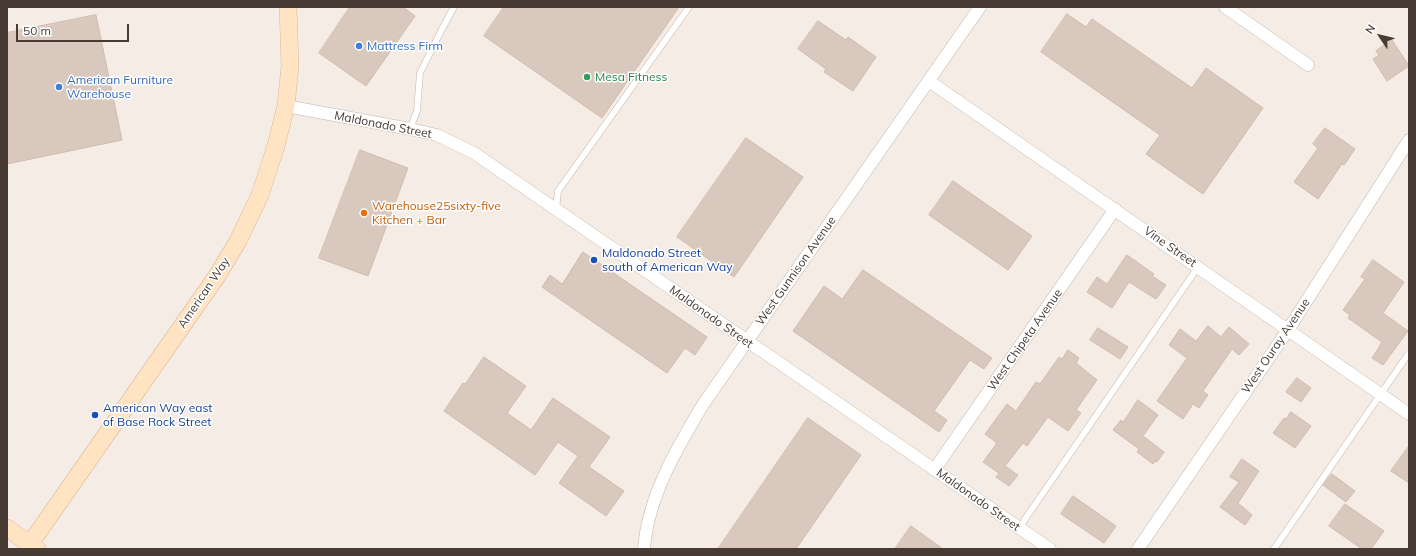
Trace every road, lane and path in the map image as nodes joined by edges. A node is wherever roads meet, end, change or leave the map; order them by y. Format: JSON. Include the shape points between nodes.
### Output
{"nodes":[{"id":1,"x":288,"y":7,"type":"edge"},
{"id":2,"x":454,"y":7,"type":"edge"},
{"id":3,"x":689,"y":7,"type":"edge"},
{"id":4,"x":980,"y":7,"type":"edge"},
{"id":5,"x":1225,"y":7,"type":"edge"},
{"id":6,"x":1308,"y":65,"type":"dead end"},
{"id":7,"x":930,"y":81,"type":"junction"},
{"id":8,"x":286,"y":106,"type":"junction"},
{"id":9,"x":410,"y":129,"type":"junction"},
{"id":10,"x":1409,"y":140,"type":"edge"},
{"id":11,"x":556,"y":209,"type":"junction"},
{"id":12,"x":1115,"y":209,"type":"junction"},
{"id":13,"x":1198,"y":267,"type":"junction"},
{"id":14,"x":1288,"y":330,"type":"junction"},
{"id":15,"x":747,"y":341,"type":"junction"},
{"id":16,"x":1409,"y":353,"type":"edge"},
{"id":17,"x":1380,"y":394,"type":"junction"},
{"id":18,"x":1409,"y":414,"type":"edge"},
{"id":19,"x":934,"y":470,"type":"junction"},
{"id":20,"x":7,"y":528,"type":"edge"},
{"id":21,"x":1019,"y":528,"type":"junction"},
{"id":22,"x":30,"y":548,"type":"edge"},
{"id":23,"x":644,"y":549,"type":"edge"},
{"id":24,"x":1050,"y":549,"type":"edge"},
{"id":25,"x":1138,"y":549,"type":"edge"},
{"id":26,"x":1274,"y":549,"type":"edge"}],
"edges":[{"from":1,"to":8,"type":"street","name":"American Way","via":[[290,66]]},
{"from":2,"to":9,"type":"lane","via":[[420,73],[416,111]]},
{"from":3,"to":11,"type":"lane","via":[[558,191]]},
{"from":4,"to":7,"type":"street","name":"West Gunnison Avenue"},
{"from":5,"to":6,"type":"street"},
{"from":7,"to":12,"type":"street","name":"Vine Street"},
{"from":7,"to":15,"type":"street","name":"West Gunnison Avenue"},
{"from":8,"to":9,"type":"street","name":"Maldonado Street"},
{"from":8,"to":22,"type":"street","name":"American Way","via":[[260,195],[238,241],[217,276]]},
{"from":9,"to":11,"type":"street","name":"Maldonado Street","via":[[437,135],[474,153]]},
{"from":10,"to":14,"type":"street","name":"West Ouray Avenue"},
{"from":11,"to":15,"type":"street","name":"Maldonado Street"},
{"from":12,"to":13,"type":"street","name":"Vine Street"},
{"from":12,"to":19,"type":"street","name":"West Chipeta Avenue"},
{"from":13,"to":14,"type":"street","name":"Vine Street"},
{"from":13,"to":21,"type":"lane"},
{"from":14,"to":17,"type":"street","name":"Vine Street"},
{"from":14,"to":25,"type":"street","name":"West Ouray Avenue"},
{"from":15,"to":19,"type":"street","name":"Maldonado Street"},
{"from":15,"to":23,"type":"street","name":"West Gunnison Avenue","via":[[679,444],[657,493],[645,534]]},
{"from":16,"to":17,"type":"lane"},
{"from":17,"to":18,"type":"street","name":"Vine Street"},
{"from":17,"to":26,"type":"lane"},
{"from":19,"to":21,"type":"street","name":"Maldonado Street"},
{"from":20,"to":22,"type":"street"},
{"from":21,"to":24,"type":"street","name":"Maldonado Street"}]}
